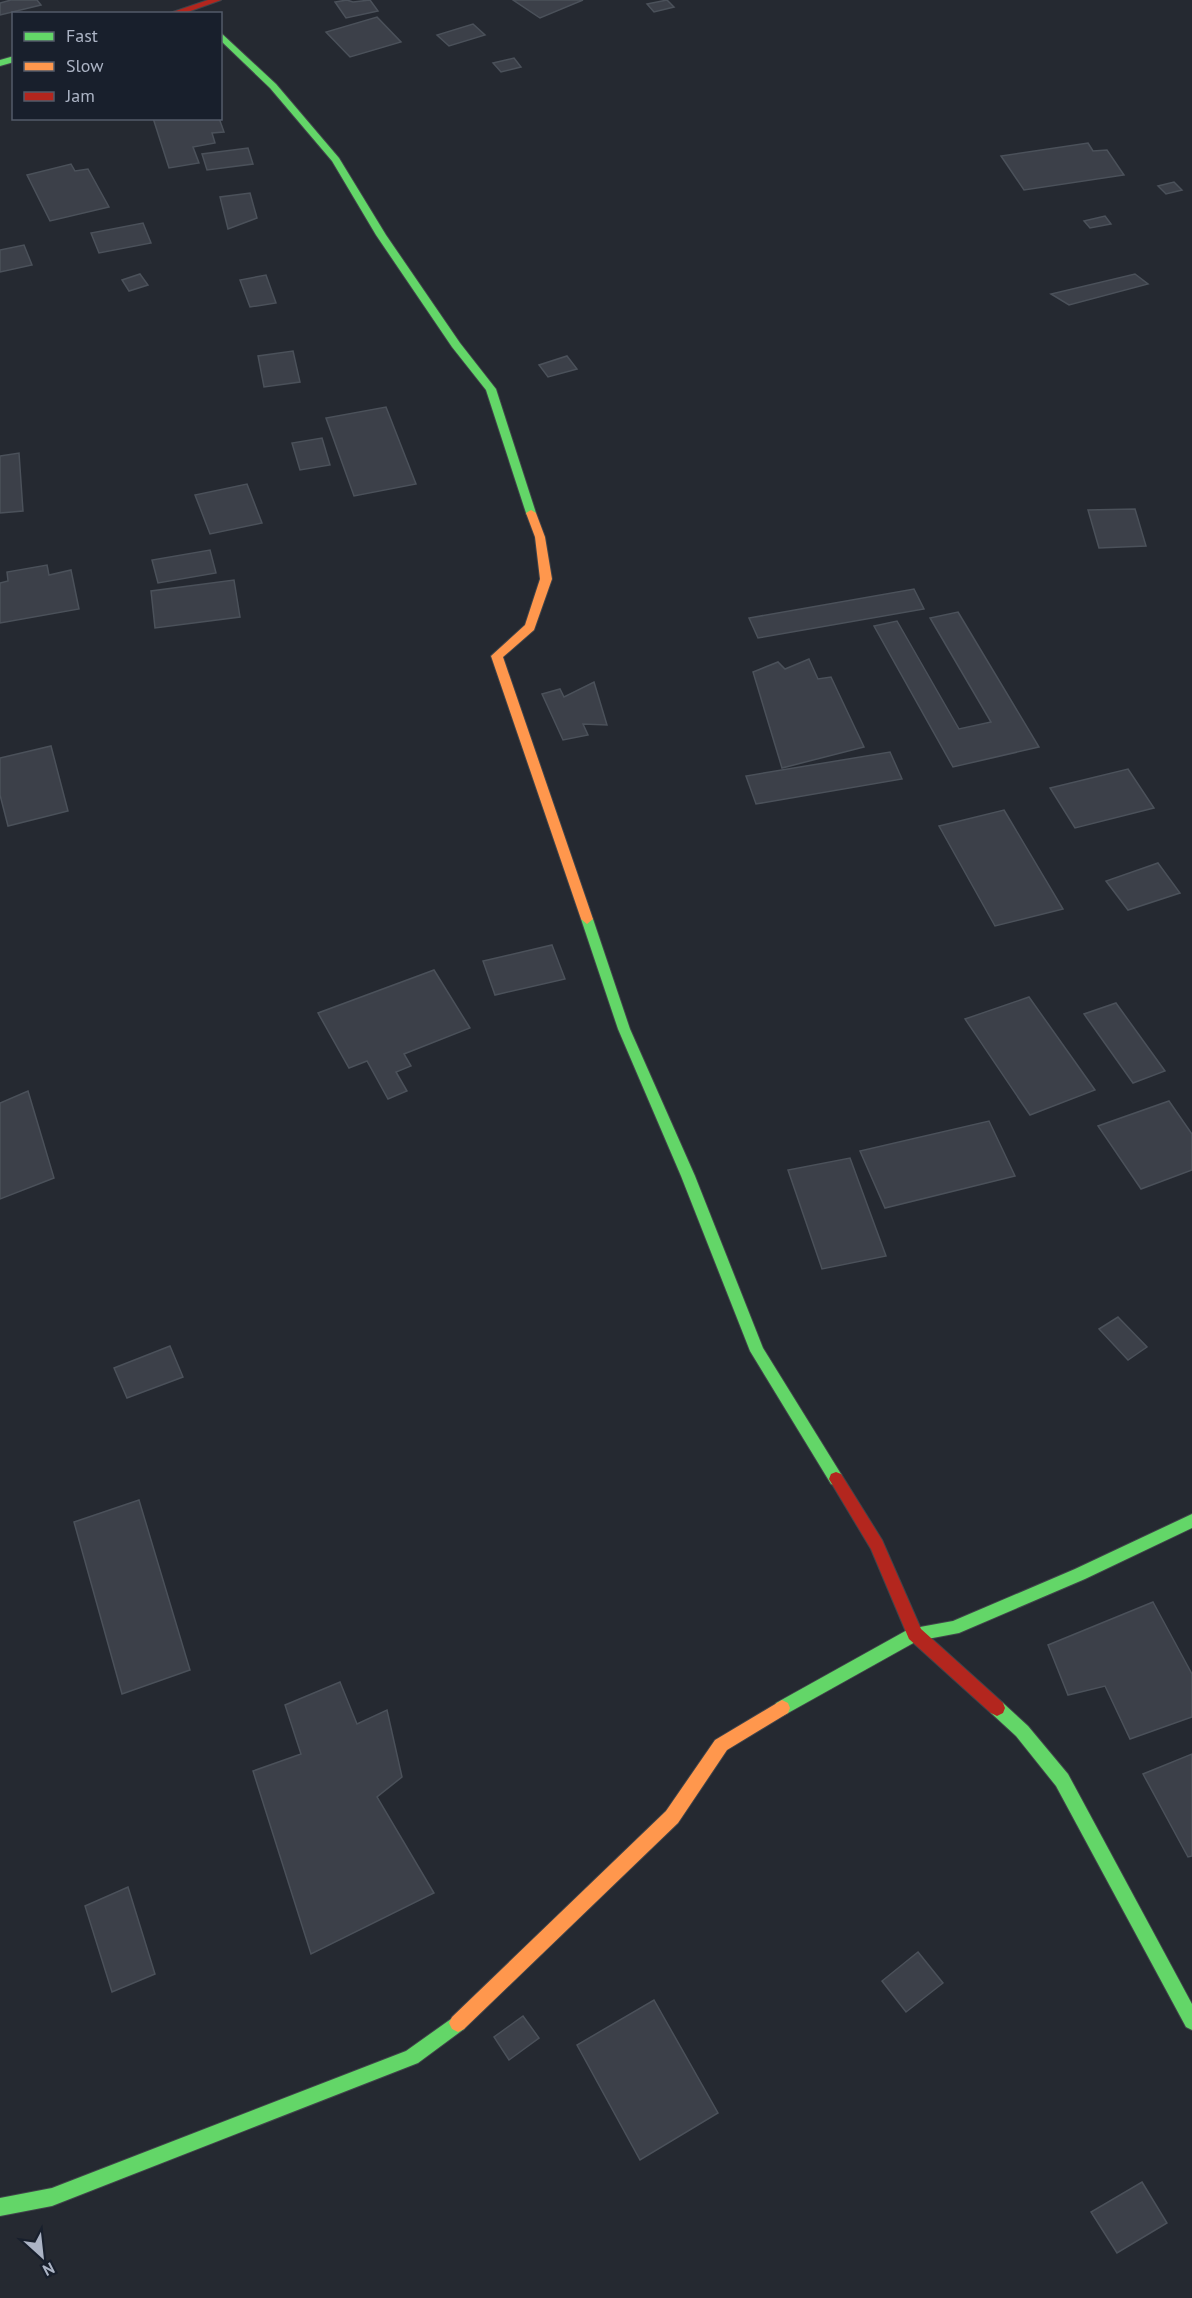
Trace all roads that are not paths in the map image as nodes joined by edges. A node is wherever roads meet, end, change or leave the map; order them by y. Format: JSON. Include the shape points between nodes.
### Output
{"nodes":[{"id":1,"x":217,"y":0,"type":"edge"},
{"id":2,"x":178,"y":12,"type":"edge"},
{"id":3,"x":222,"y":37,"type":"edge"},
{"id":4,"x":1192,"y":1521,"type":"edge"},
{"id":5,"x":915,"y":1634,"type":"junction"},
{"id":6,"x":1192,"y":2021,"type":"edge"},
{"id":7,"x":0,"y":2207,"type":"edge"}],
"edges":[{"from":1,"to":2,"type":"street"},
{"from":3,"to":5,"type":"street","via":[[273,86],[336,160],[406,272],[490,388],[540,537],[546,579],[530,627],[497,656],[569,872],[624,1029],[688,1176],[757,1351],[877,1545]]},
{"from":4,"to":5,"type":"street","via":[[954,1628]]},
{"from":5,"to":6,"type":"street","via":[[1022,1731],[1062,1780]]},
{"from":5,"to":7,"type":"street","via":[[721,1746],[672,1817],[461,2021],[412,2057],[52,2197]]}]}
